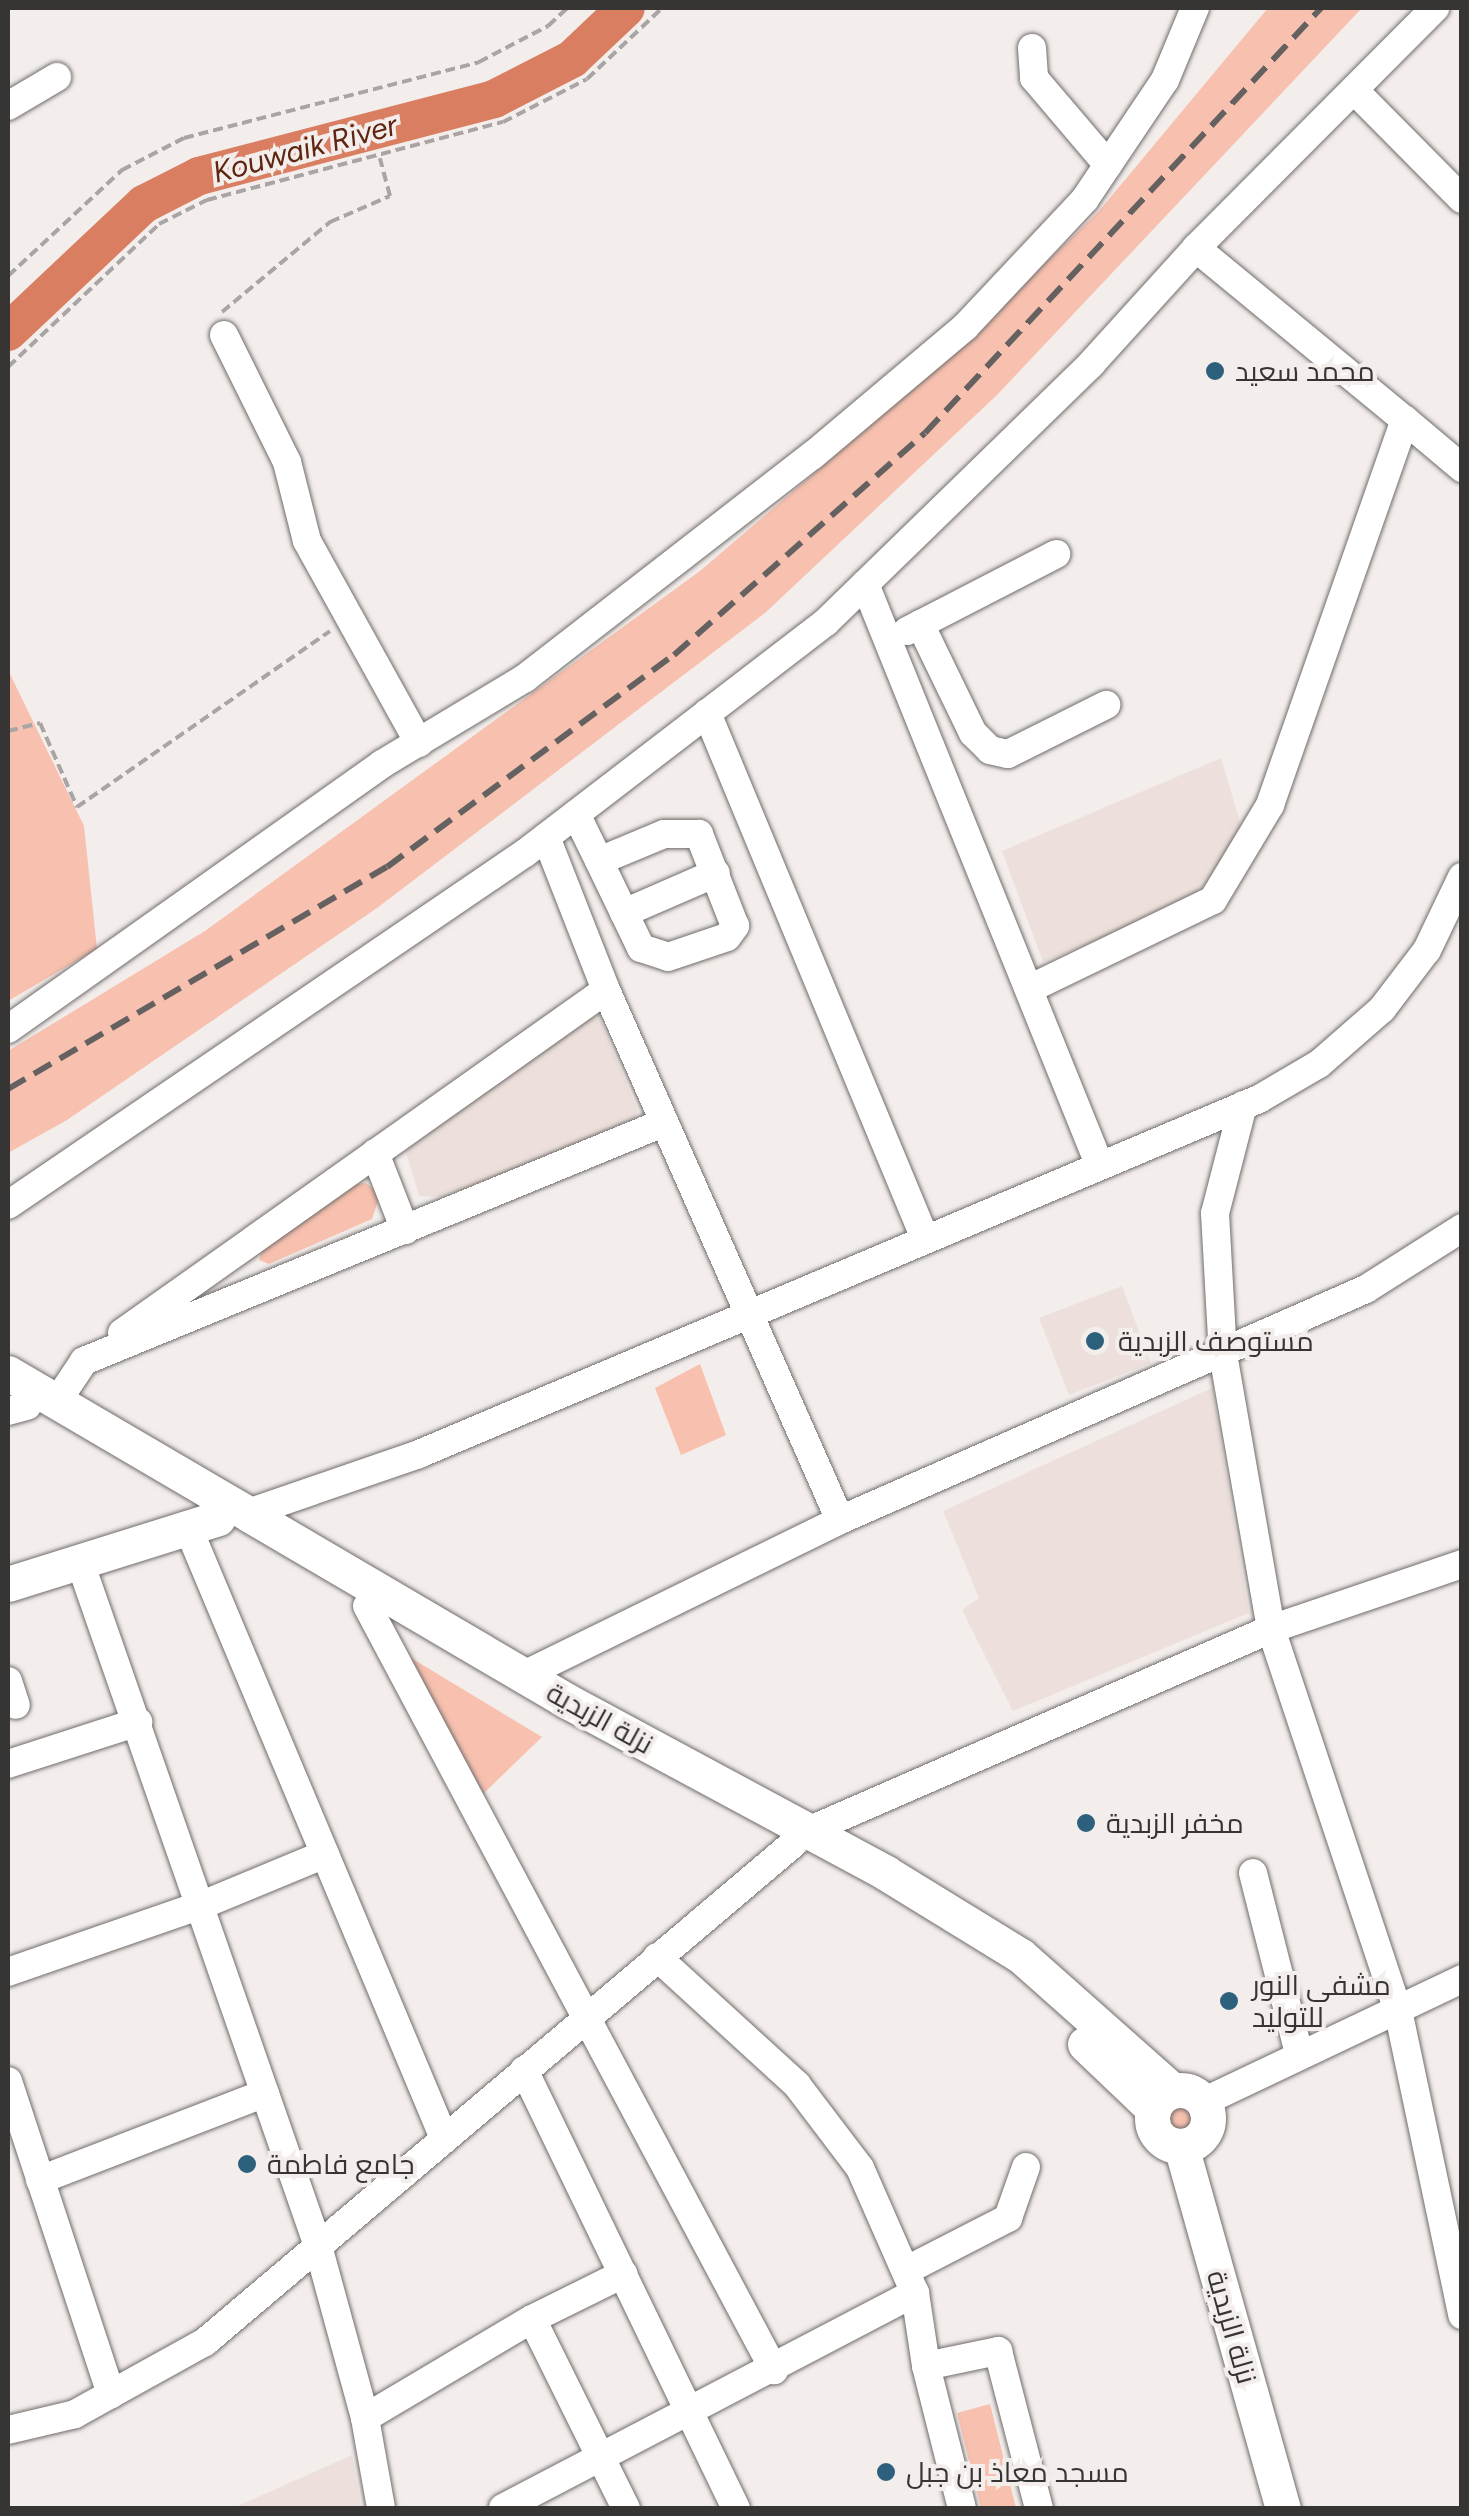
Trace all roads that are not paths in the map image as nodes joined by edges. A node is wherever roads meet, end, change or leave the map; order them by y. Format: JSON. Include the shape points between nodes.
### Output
{"nodes":[{"id":1,"x":1195,"y":8,"type":"edge"},
{"id":2,"x":1435,"y":8,"type":"edge"},
{"id":3,"x":1032,"y":48,"type":"dead end"},
{"id":4,"x":57,"y":76,"type":"dead end"},
{"id":5,"x":1356,"y":93,"type":"junction"},
{"id":6,"x":8,"y":106,"type":"edge"},
{"id":7,"x":1108,"y":165,"type":"junction"},
{"id":8,"x":1462,"y":199,"type":"edge"},
{"id":9,"x":1196,"y":248,"type":"junction"},
{"id":10,"x":224,"y":335,"type":"road end"},
{"id":11,"x":1405,"y":420,"type":"junction"},
{"id":12,"x":1462,"y":468,"type":"edge"},
{"id":13,"x":1056,"y":554,"type":"dead end"},
{"id":14,"x":865,"y":584,"type":"junction"},
{"id":15,"x":920,"y":624,"type":"junction"},
{"id":16,"x":888,"y":641,"type":"junction"},
{"id":17,"x":1106,"y":705,"type":"dead end"},
{"id":18,"x":707,"y":714,"type":"junction"},
{"id":19,"x":419,"y":743,"type":"junction"},
{"id":20,"x":576,"y":814,"type":"junction"},
{"id":21,"x":546,"y":837,"type":"junction"},
{"id":22,"x":599,"y":861,"type":"junction"},
{"id":23,"x":716,"y":873,"type":"junction"},
{"id":24,"x":1462,"y":877,"type":"edge"},
{"id":25,"x":624,"y":912,"type":"junction"},
{"id":26,"x":1029,"y":989,"type":"junction"},
{"id":27,"x":606,"y":990,"type":"junction"},
{"id":28,"x":8,"y":1029,"type":"edge"},
{"id":29,"x":1243,"y":1106,"type":"junction"},
{"id":30,"x":664,"y":1124,"type":"junction"},
{"id":31,"x":376,"y":1153,"type":"junction"},
{"id":32,"x":1100,"y":1164,"type":"junction"},
{"id":33,"x":8,"y":1204,"type":"edge"},
{"id":34,"x":1461,"y":1229,"type":"edge"},
{"id":35,"x":406,"y":1230,"type":"junction"},
{"id":36,"x":924,"y":1236,"type":"junction"},
{"id":37,"x":746,"y":1314,"type":"junction"},
{"id":38,"x":1223,"y":1354,"type":"junction"},
{"id":39,"x":84,"y":1360,"type":"junction"},
{"id":40,"x":8,"y":1372,"type":"edge"},
{"id":41,"x":25,"y":1403,"type":"edge"},
{"id":42,"x":219,"y":1520,"type":"junction"},
{"id":43,"x":840,"y":1520,"type":"junction"},
{"id":44,"x":1462,"y":1564,"type":"edge"},
{"id":45,"x":82,"y":1565,"type":"junction"},
{"id":46,"x":8,"y":1584,"type":"edge"},
{"id":47,"x":367,"y":1606,"type":"junction"},
{"id":48,"x":1271,"y":1629,"type":"junction"},
{"id":49,"x":524,"y":1676,"type":"junction"},
{"id":50,"x":138,"y":1722,"type":"junction"},
{"id":51,"x":8,"y":1764,"type":"edge"},
{"id":52,"x":801,"y":1837,"type":"junction"},
{"id":53,"x":324,"y":1854,"type":"junction"},
{"id":54,"x":1253,"y":1873,"type":"dead end"},
{"id":55,"x":202,"y":1906,"type":"junction"},
{"id":56,"x":656,"y":1957,"type":"junction"},
{"id":57,"x":8,"y":1972,"type":"edge"},
{"id":58,"x":1462,"y":1978,"type":"edge"},
{"id":59,"x":1398,"y":2010,"type":"junction"},
{"id":60,"x":588,"y":2015,"type":"junction"},
{"id":61,"x":1299,"y":2054,"type":"junction"},
{"id":62,"x":524,"y":2070,"type":"junction"},
{"id":63,"x":8,"y":2081,"type":"edge"},
{"id":64,"x":266,"y":2093,"type":"junction"},
{"id":65,"x":1176,"y":2100,"type":"junction"},
{"id":66,"x":444,"y":2138,"type":"junction"},
{"id":67,"x":1181,"y":2146,"type":"junction"},
{"id":68,"x":1026,"y":2168,"type":"dead end"},
{"id":69,"x":40,"y":2180,"type":"junction"},
{"id":70,"x":1453,"y":2232,"type":"edge"},
{"id":71,"x":318,"y":2246,"type":"junction"},
{"id":72,"x":624,"y":2274,"type":"junction"},
{"id":73,"x":911,"y":2281,"type":"junction"},
{"id":74,"x":1462,"y":2315,"type":"edge"},
{"id":75,"x":532,"y":2319,"type":"junction"},
{"id":76,"x":926,"y":2366,"type":"junction"},
{"id":77,"x":774,"y":2370,"type":"junction"},
{"id":78,"x":111,"y":2394,"type":"junction"},
{"id":79,"x":692,"y":2415,"type":"junction"},
{"id":80,"x":365,"y":2418,"type":"junction"},
{"id":81,"x":8,"y":2430,"type":"edge"},
{"id":82,"x":604,"y":2460,"type":"junction"},
{"id":83,"x":380,"y":2508,"type":"edge"},
{"id":84,"x":503,"y":2508,"type":"edge"},
{"id":85,"x":626,"y":2508,"type":"edge"},
{"id":86,"x":736,"y":2508,"type":"edge"},
{"id":87,"x":962,"y":2508,"type":"edge"},
{"id":88,"x":1039,"y":2508,"type":"edge"},
{"id":89,"x":1284,"y":2508,"type":"edge"}],
"edges":[{"from":1,"to":7,"type":"street","via":[[1165,80]]},
{"from":2,"to":5,"type":"street"},
{"from":3,"to":7,"type":"street","via":[[1034,78]]},
{"from":4,"to":6,"type":"street"},
{"from":5,"to":8,"type":"street"},
{"from":5,"to":9,"type":"street"},
{"from":7,"to":19,"type":"street","via":[[965,327],[844,430],[525,678]]},
{"from":9,"to":11,"type":"street"},
{"from":9,"to":14,"type":"street","via":[[1091,364]]},
{"from":10,"to":19,"type":"street","via":[[288,462],[307,541]]},
{"from":11,"to":12,"type":"street"},
{"from":11,"to":26,"type":"street","via":[[1270,805],[1213,900]]},
{"from":13,"to":15,"type":"street"},
{"from":14,"to":16,"type":"street"},
{"from":14,"to":18,"type":"street"},
{"from":15,"to":16,"type":"street"},
{"from":15,"to":17,"type":"street","via":[[973,733],[990,750],[1008,754]]},
{"from":16,"to":26,"type":"street"},
{"from":18,"to":20,"type":"street"},
{"from":18,"to":36,"type":"street"},
{"from":19,"to":28,"type":"street"},
{"from":20,"to":21,"type":"street"},
{"from":20,"to":22,"type":"street"},
{"from":21,"to":27,"type":"street"},
{"from":21,"to":33,"type":"street"},
{"from":22,"to":23,"type":"street","via":[[678,831],[699,834]]},
{"from":22,"to":25,"type":"street"},
{"from":23,"to":25,"type":"street"},
{"from":23,"to":25,"type":"street","via":[[734,912],[727,938],[656,956],[641,948]]},
{"from":24,"to":29,"type":"street","via":[[1427,950],[1382,1009],[1319,1064]]},
{"from":26,"to":32,"type":"street"},
{"from":27,"to":30,"type":"street"},
{"from":27,"to":31,"type":"street"},
{"from":29,"to":32,"type":"street"},
{"from":29,"to":38,"type":"street","via":[[1215,1213]]},
{"from":30,"to":35,"type":"street"},
{"from":30,"to":37,"type":"street"},
{"from":31,"to":35,"type":"street"},
{"from":31,"to":39,"type":"street"},
{"from":32,"to":36,"type":"street"},
{"from":34,"to":38,"type":"street","via":[[1366,1289]]},
{"from":35,"to":39,"type":"street"},
{"from":36,"to":37,"type":"street"},
{"from":37,"to":42,"type":"street","via":[[419,1454]]},
{"from":37,"to":43,"type":"street"},
{"from":38,"to":43,"type":"street"},
{"from":38,"to":48,"type":"street"},
{"from":39,"to":41,"type":"street"},
{"from":40,"to":41,"type":"main road","name":"نزلة الزبدية"},
{"from":41,"to":42,"type":"main road","name":"نزلة الزبدية"},
{"from":42,"to":45,"type":"main road"},
{"from":42,"to":47,"type":"main road","name":"نزلة الزبدية"},
{"from":42,"to":49,"type":"main road","name":"نزلة الزبدية"},
{"from":42,"to":53,"type":"street"},
{"from":43,"to":49,"type":"street"},
{"from":44,"to":48,"type":"street"},
{"from":45,"to":46,"type":"main road"},
{"from":45,"to":50,"type":"street"},
{"from":47,"to":52,"type":"main road","name":"نزلة الزبدية","via":[[497,1687]]},
{"from":47,"to":60,"type":"street"},
{"from":48,"to":52,"type":"street"},
{"from":48,"to":59,"type":"street"},
{"from":49,"to":52,"type":"main road","name":"نزلة الزبدية"},
{"from":50,"to":51,"type":"street"},
{"from":50,"to":55,"type":"street"},
{"from":52,"to":56,"type":"street"},
{"from":52,"to":65,"type":"main road","name":"نزلة الزبدية","via":[[1021,1956]]},
{"from":53,"to":55,"type":"street"},
{"from":53,"to":66,"type":"street"},
{"from":54,"to":61,"type":"street"},
{"from":55,"to":57,"type":"street"},
{"from":55,"to":64,"type":"street"},
{"from":56,"to":60,"type":"street"},
{"from":56,"to":73,"type":"street","via":[[796,2085],[860,2168]]},
{"from":58,"to":59,"type":"street"},
{"from":59,"to":61,"type":"street"},
{"from":59,"to":70,"type":"street"},
{"from":60,"to":62,"type":"street"},
{"from":60,"to":77,"type":"street"},
{"from":61,"to":65,"type":"street"},
{"from":62,"to":66,"type":"street"},
{"from":62,"to":72,"type":"street"},
{"from":63,"to":69,"type":"street"},
{"from":64,"to":69,"type":"street"},
{"from":64,"to":71,"type":"street"},
{"from":65,"to":67,"type":"main road","name":"نزلة الزبدية","via":[[1157,2134]]},
{"from":65,"to":67,"type":"main road","via":[[1204,2133]]},
{"from":66,"to":71,"type":"street"},
{"from":67,"to":89,"type":"main road","name":"نزلة الزبدية"},
{"from":68,"to":73,"type":"street","via":[[1008,2218]]},
{"from":69,"to":78,"type":"street"},
{"from":70,"to":74,"type":"street"},
{"from":71,"to":78,"type":"street","via":[[205,2342]]},
{"from":71,"to":80,"type":"street"},
{"from":72,"to":75,"type":"street"},
{"from":72,"to":79,"type":"street"},
{"from":73,"to":76,"type":"street"},
{"from":73,"to":77,"type":"street"},
{"from":75,"to":80,"type":"street"},
{"from":75,"to":82,"type":"street"},
{"from":76,"to":87,"type":"street"},
{"from":76,"to":88,"type":"street","via":[[998,2352]]},
{"from":77,"to":79,"type":"street"},
{"from":78,"to":81,"type":"street","via":[[75,2414]]},
{"from":79,"to":82,"type":"street"},
{"from":79,"to":86,"type":"street"},
{"from":80,"to":83,"type":"street"},
{"from":82,"to":84,"type":"street"},
{"from":82,"to":85,"type":"street"}]}
